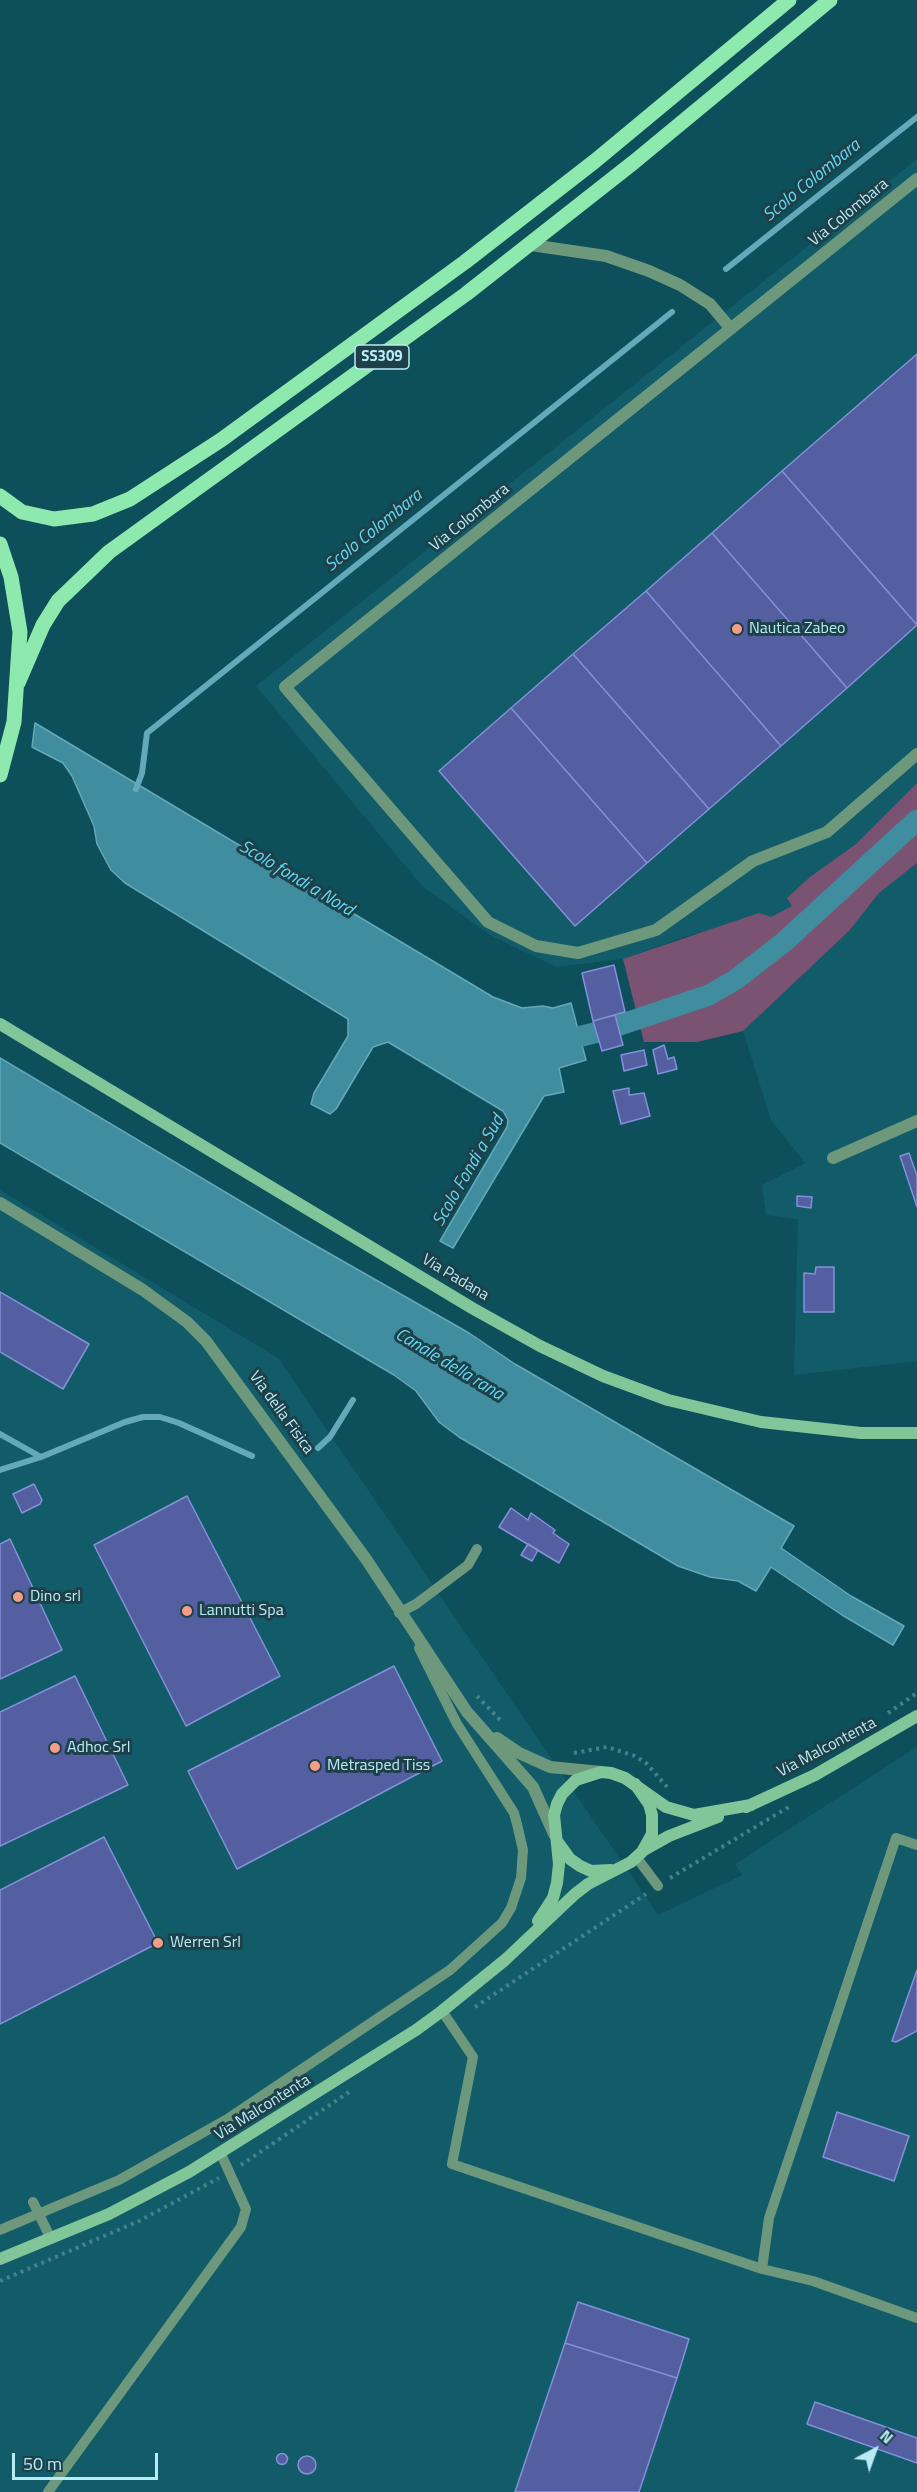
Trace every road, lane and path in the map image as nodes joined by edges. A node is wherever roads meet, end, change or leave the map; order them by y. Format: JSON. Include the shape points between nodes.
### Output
{"nodes":[{"id":1,"x":789,"y":0,"type":"edge"},
{"id":2,"x":830,"y":0,"type":"edge"},
{"id":3,"x":917,"y":179,"type":"edge"},
{"id":4,"x":531,"y":244,"type":"junction"},
{"id":5,"x":731,"y":329,"type":"junction"},
{"id":6,"x":0,"y":496,"type":"edge"},
{"id":7,"x":0,"y":543,"type":"edge"},
{"id":8,"x":18,"y":683,"type":"junction"},
{"id":9,"x":917,"y":754,"type":"edge"},
{"id":10,"x":0,"y":775,"type":"edge"},
{"id":11,"x":0,"y":1013,"type":"edge"},
{"id":12,"x":0,"y":1024,"type":"edge"},
{"id":13,"x":20,"y":1034,"type":"junction"},
{"id":14,"x":917,"y":1121,"type":"edge"},
{"id":15,"x":833,"y":1158,"type":"dead end"},
{"id":16,"x":0,"y":1203,"type":"edge"},
{"id":17,"x":917,"y":1434,"type":"edge"},
{"id":18,"x":477,"y":1549,"type":"dead end"},
{"id":19,"x":399,"y":1613,"type":"junction"},
{"id":20,"x":407,"y":1623,"type":"junction"},
{"id":21,"x":474,"y":1692,"type":"dead end"},
{"id":22,"x":917,"y":1693,"type":"edge"},
{"id":23,"x":467,"y":1712,"type":"junction"},
{"id":24,"x":886,"y":1714,"type":"dead end"},
{"id":25,"x":917,"y":1716,"type":"edge"},
{"id":26,"x":865,"y":1726,"type":"dead end"},
{"id":27,"x":511,"y":1729,"type":"dead end"},
{"id":28,"x":564,"y":1754,"type":"dead end"},
{"id":29,"x":782,"y":1771,"type":"dead end"},
{"id":30,"x":601,"y":1772,"type":"junction"},
{"id":31,"x":635,"y":1784,"type":"junction"},
{"id":32,"x":675,"y":1795,"type":"dead end"},
{"id":33,"x":751,"y":1805,"type":"junction"},
{"id":34,"x":557,"y":1840,"type":"junction"},
{"id":35,"x":917,"y":1845,"type":"edge"},
{"id":36,"x":640,"y":1855,"type":"junction"},
{"id":37,"x":616,"y":1869,"type":"junction"},
{"id":38,"x":658,"y":1886,"type":"dead end"},
{"id":39,"x":520,"y":1946,"type":"junction"},
{"id":40,"x":442,"y":2011,"type":"junction"},
{"id":41,"x":221,"y":2154,"type":"junction"},
{"id":42,"x":33,"y":2202,"type":"dead end"},
{"id":43,"x":39,"y":2215,"type":"junction"},
{"id":44,"x":0,"y":2230,"type":"edge"},
{"id":45,"x":51,"y":2239,"type":"junction"},
{"id":46,"x":0,"y":2259,"type":"edge"},
{"id":47,"x":762,"y":2270,"type":"junction"},
{"id":48,"x":917,"y":2318,"type":"edge"},
{"id":49,"x":48,"y":2492,"type":"edge"}],
"edges":[{"from":1,"to":6,"type":"main road","number":"SS309","via":[[596,161],[465,262],[257,414],[130,499],[93,514],[54,519],[22,512]]},
{"from":2,"to":4,"type":"main road","number":"SS309"},
{"from":3,"to":5,"type":"street","name":"Via Colombara"},
{"from":4,"to":5,"type":"street","via":[[606,256],[649,271],[710,304]]},
{"from":4,"to":8,"type":"main road","number":"SS309","via":[[355,377],[109,552],[58,601]]},
{"from":5,"to":9,"type":"street","name":"Via Colombara","via":[[285,687],[488,922],[536,946],[578,953],[656,930],[753,861],[827,832]]},
{"from":7,"to":8,"type":"main road","number":"SS309","via":[[18,609]]},
{"from":8,"to":10,"type":"main road","number":"SS309","via":[[14,723]]},
{"from":11,"to":13,"type":"street","name":"Via Padana"},
{"from":12,"to":13,"type":"street","name":"Via Padana"},
{"from":13,"to":17,"type":"street","name":"Via Padana","via":[[472,1308],[603,1376],[668,1400],[761,1422],[861,1433]]},
{"from":14,"to":15,"type":"street"},
{"from":16,"to":19,"type":"street","name":"Via della Fisica","via":[[188,1322],[366,1559]]},
{"from":18,"to":19,"type":"lane","via":[[468,1565]]},
{"from":19,"to":20,"type":"street","name":"Via della Fisica"},
{"from":20,"to":23,"type":"street","name":"Via della Fisica"},
{"from":20,"to":43,"type":"lane","via":[[457,1724],[514,1813],[523,1864],[511,1908],[488,1938],[450,1970],[229,2118],[119,2180]]},
{"from":21,"to":27,"type":"path"},
{"from":22,"to":24,"type":"path"},
{"from":23,"to":30,"type":"street","name":"Via della Fisica","via":[[502,1742],[534,1761],[565,1770]]},
{"from":23,"to":34,"type":"street","name":"Via della Fisica","via":[[532,1787]]},
{"from":25,"to":33,"type":"street","name":"Via Malcontenta","via":[[825,1769]]},
{"from":26,"to":29,"type":"path"},
{"from":28,"to":32,"type":"path","via":[[591,1748],[619,1750],[646,1763]]},
{"from":30,"to":31,"type":"street","name":"Via Malcontenta"},
{"from":30,"to":34,"type":"street","name":"Via Malcontenta","via":[[576,1780],[562,1794],[554,1815]]},
{"from":31,"to":33,"type":"street","name":"Via Malcontenta","via":[[666,1807],[694,1815]]},
{"from":31,"to":36,"type":"street","via":[[652,1815],[651,1834]]},
{"from":33,"to":36,"type":"street","name":"Via Malcontenta","via":[[669,1836]]},
{"from":34,"to":37,"type":"street","name":"Via Malcontenta","via":[[580,1866],[602,1872]]},
{"from":34,"to":39,"type":"street","name":"Via Malcontenta","via":[[559,1864],[552,1898]]},
{"from":35,"to":47,"type":"lane","via":[[896,1838],[769,2218]]},
{"from":36,"to":37,"type":"street","name":"Via Malcontenta"},
{"from":36,"to":38,"type":"lane"},
{"from":37,"to":39,"type":"street","name":"Via Malcontenta","via":[[575,1894]]},
{"from":39,"to":40,"type":"street","name":"Via Malcontenta"},
{"from":40,"to":41,"type":"street","name":"Via Malcontenta"},
{"from":40,"to":47,"type":"lane","via":[[473,2057],[452,2164]]},
{"from":41,"to":45,"type":"street","name":"Via Malcontenta","via":[[109,2214]]},
{"from":41,"to":49,"type":"lane","via":[[246,2209],[241,2227]]},
{"from":42,"to":43,"type":"lane"},
{"from":43,"to":44,"type":"lane"},
{"from":43,"to":45,"type":"lane"},
{"from":45,"to":46,"type":"street","name":"Via Malcontenta"},
{"from":47,"to":48,"type":"lane","via":[[813,2281]]}]}
